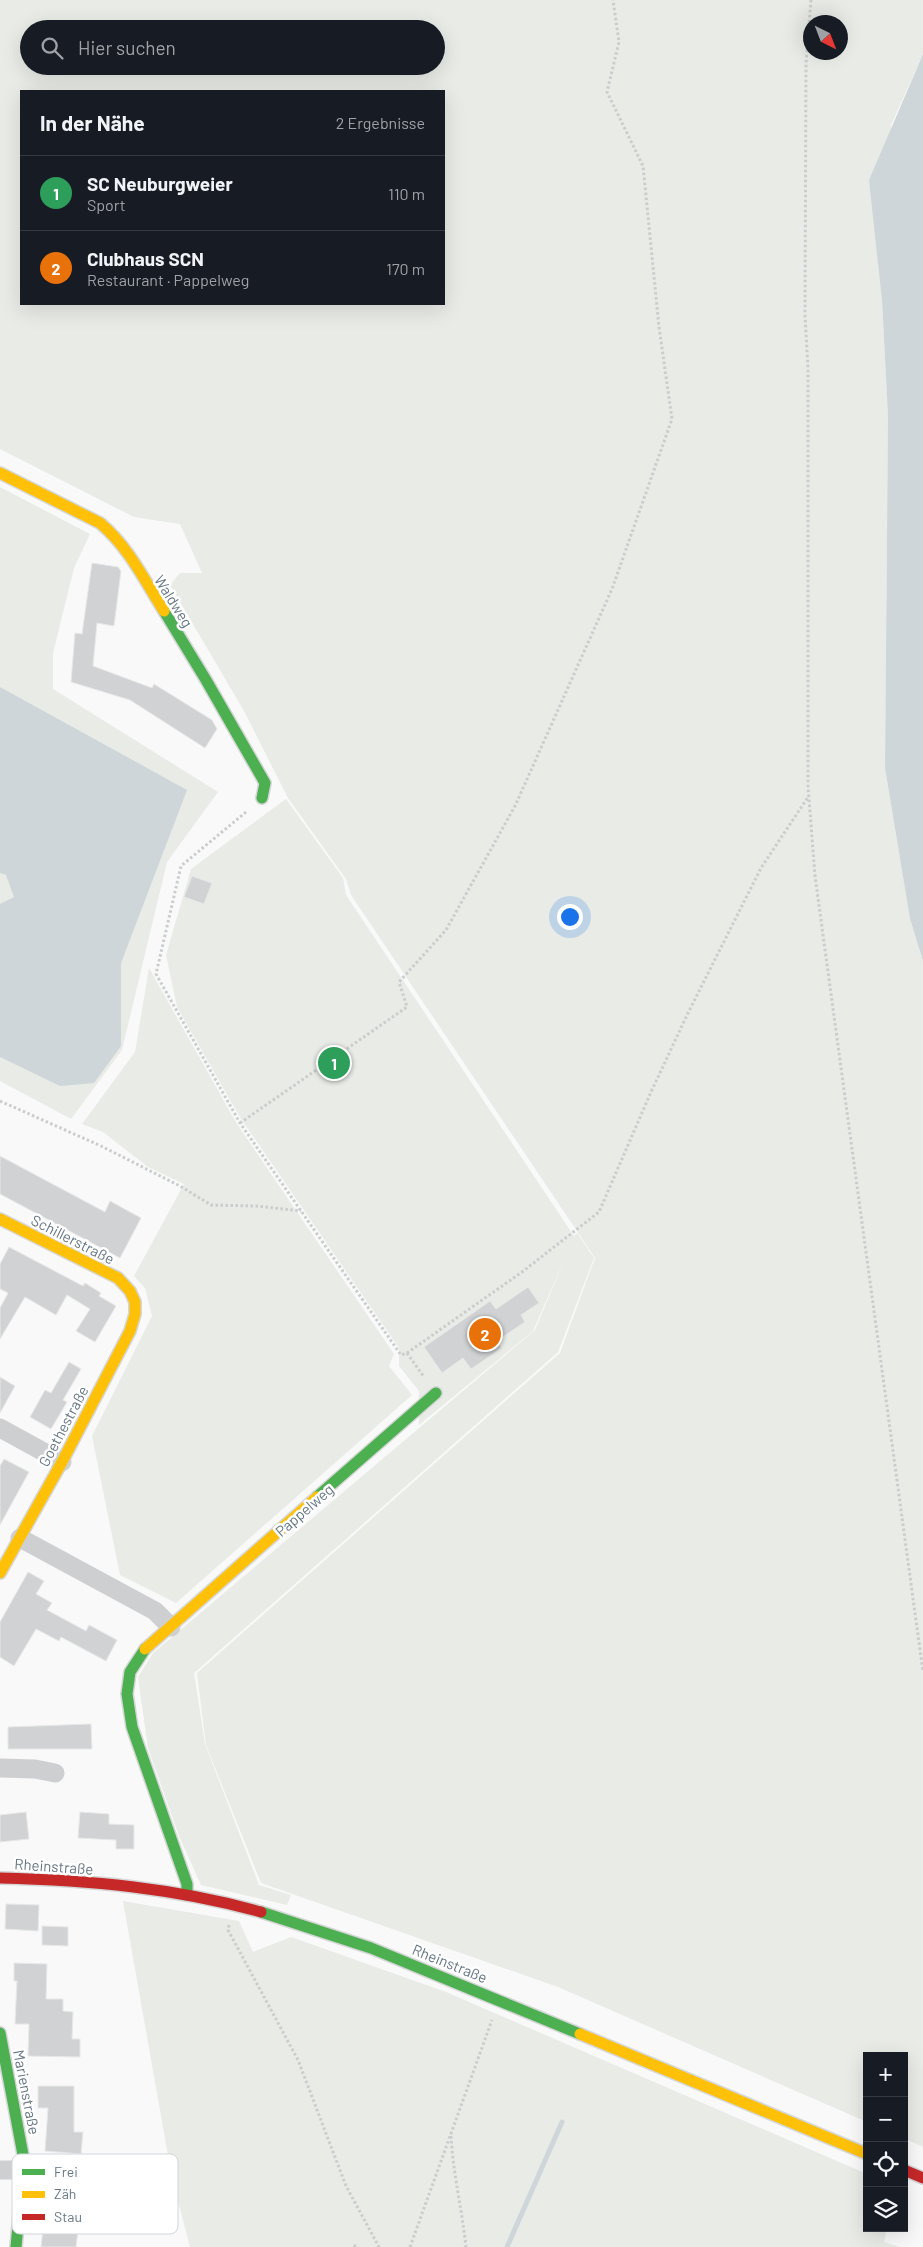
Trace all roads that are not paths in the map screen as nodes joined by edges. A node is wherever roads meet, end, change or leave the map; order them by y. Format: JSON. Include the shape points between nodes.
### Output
{"nodes":[{"id":1,"x":0,"y":473,"type":"edge"},
{"id":2,"x":262,"y":798,"type":"road end"},
{"id":3,"x":0,"y":1219,"type":"edge"},
{"id":4,"x":130,"y":1290,"type":"joint"},
{"id":5,"x":436,"y":1393,"type":"road end"},
{"id":6,"x":0,"y":1428,"type":"edge"},
{"id":7,"x":62,"y":1462,"type":"junction"},
{"id":8,"x":20,"y":1538,"type":"junction"},
{"id":9,"x":0,"y":1573,"type":"edge"},
{"id":10,"x":171,"y":1627,"type":"junction"},
{"id":11,"x":0,"y":1768,"type":"edge"},
{"id":12,"x":55,"y":1773,"type":"dead end"},
{"id":13,"x":0,"y":1878,"type":"edge"},
{"id":14,"x":187,"y":1895,"type":"junction"},
{"id":15,"x":0,"y":2033,"type":"edge"},
{"id":16,"x":863,"y":2152,"type":"edge"},
{"id":17,"x":23,"y":2154,"type":"edge"},
{"id":18,"x":908,"y":2172,"type":"edge"},
{"id":19,"x":923,"y":2178,"type":"edge"},
{"id":20,"x":17,"y":2234,"type":"edge"},
{"id":21,"x":16,"y":2247,"type":"edge"}],
"edges":[{"from":1,"to":2,"type":"street","name":"Waldweg","via":[[100,523],[125,549],[206,680],[265,784]]},
{"from":3,"to":4,"type":"street","name":"Schillerstraße","via":[[118,1278]]},
{"from":4,"to":7,"type":"street","name":"Goethestraße","via":[[138,1310]]},
{"from":5,"to":10,"type":"street","name":"Pappelweg"},
{"from":6,"to":7,"type":"street"},
{"from":7,"to":8,"type":"street","name":"Goethestraße"},
{"from":8,"to":9,"type":"street","name":"Goethestraße"},
{"from":8,"to":10,"type":"street","via":[[155,1610]]},
{"from":10,"to":14,"type":"street","name":"Pappelweg","via":[[146,1647],[130,1672],[127,1694],[132,1727],[187,1884]]},
{"from":11,"to":12,"type":"street"},
{"from":13,"to":14,"type":"street","name":"Rheinstraße","via":[[60,1879]]},
{"from":14,"to":16,"type":"street","name":"Rheinstraße","via":[[333,1934],[419,1966]]},
{"from":15,"to":17,"type":"street","name":"Marienstraße"},
{"from":18,"to":19,"type":"street"},
{"from":20,"to":21,"type":"street","name":"Marienstraße"}]}
